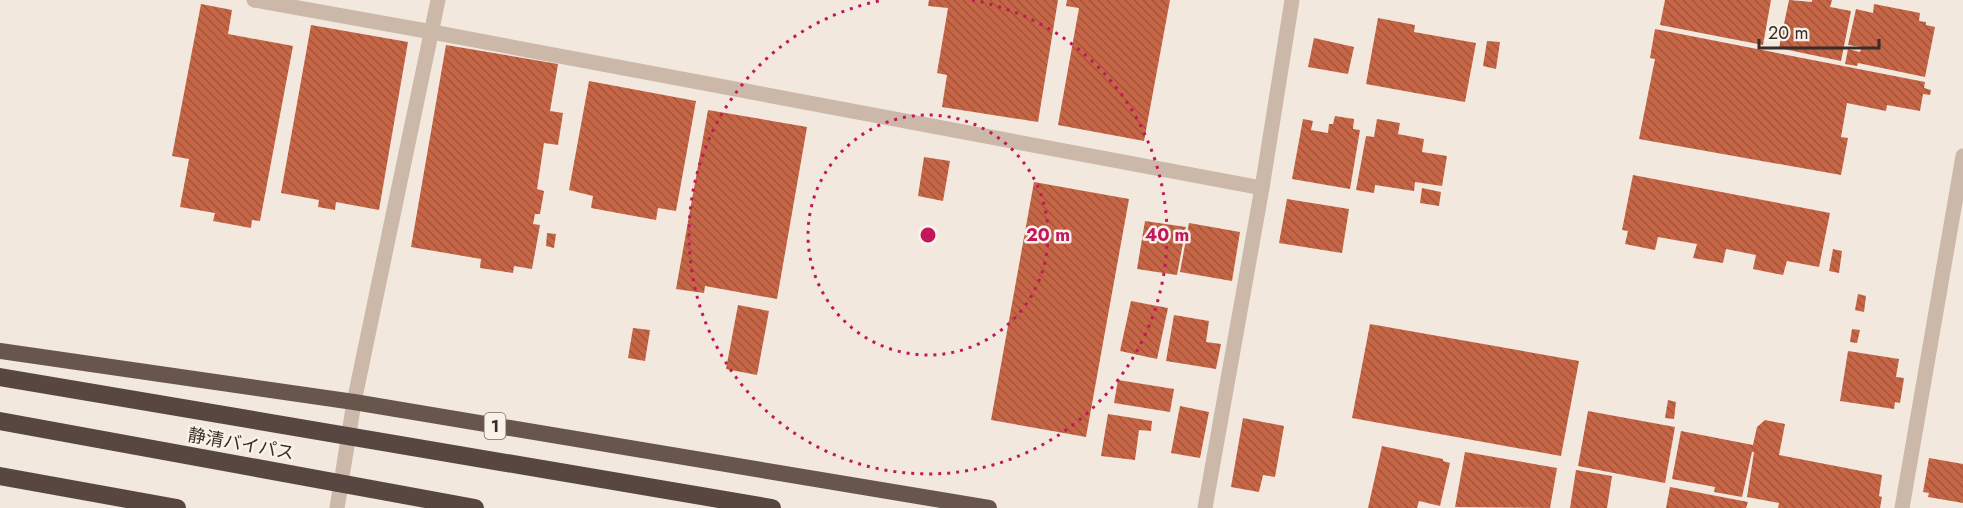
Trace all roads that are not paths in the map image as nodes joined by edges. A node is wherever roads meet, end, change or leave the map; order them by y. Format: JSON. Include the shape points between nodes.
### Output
{"nodes":[{"id":1,"x":254,"y":0,"type":"edge"},
{"id":2,"x":438,"y":0,"type":"edge"},
{"id":3,"x":1292,"y":0,"type":"edge"},
{"id":4,"x":432,"y":32,"type":"junction"},
{"id":5,"x":1963,"y":156,"type":"edge"},
{"id":6,"x":1262,"y":188,"type":"junction"},
{"id":7,"x":0,"y":351,"type":"edge"},
{"id":8,"x":0,"y":377,"type":"edge"},
{"id":9,"x":354,"y":402,"type":"junction"},
{"id":10,"x":0,"y":421,"type":"edge"},
{"id":11,"x":0,"y":476,"type":"edge"},
{"id":12,"x":177,"y":508,"type":"edge"},
{"id":13,"x":338,"y":508,"type":"edge"},
{"id":14,"x":475,"y":508,"type":"edge"},
{"id":15,"x":772,"y":508,"type":"edge"},
{"id":16,"x":989,"y":508,"type":"edge"},
{"id":17,"x":1205,"y":508,"type":"edge"},
{"id":18,"x":1902,"y":508,"type":"edge"}],
"edges":[{"from":1,"to":4,"type":"street"},
{"from":2,"to":4,"type":"street"},
{"from":3,"to":6,"type":"street"},
{"from":4,"to":6,"type":"street"},
{"from":4,"to":9,"type":"street"},
{"from":5,"to":18,"type":"street"},
{"from":6,"to":17,"type":"street"},
{"from":7,"to":9,"type":"highway","number":"1"},
{"from":8,"to":15,"type":"highway","bridge":true},
{"from":9,"to":13,"type":"street"},
{"from":9,"to":16,"type":"highway","number":"1"},
{"from":10,"to":14,"type":"highway","name":"静清バイパス","bridge":true},
{"from":11,"to":12,"type":"highway"}]}
